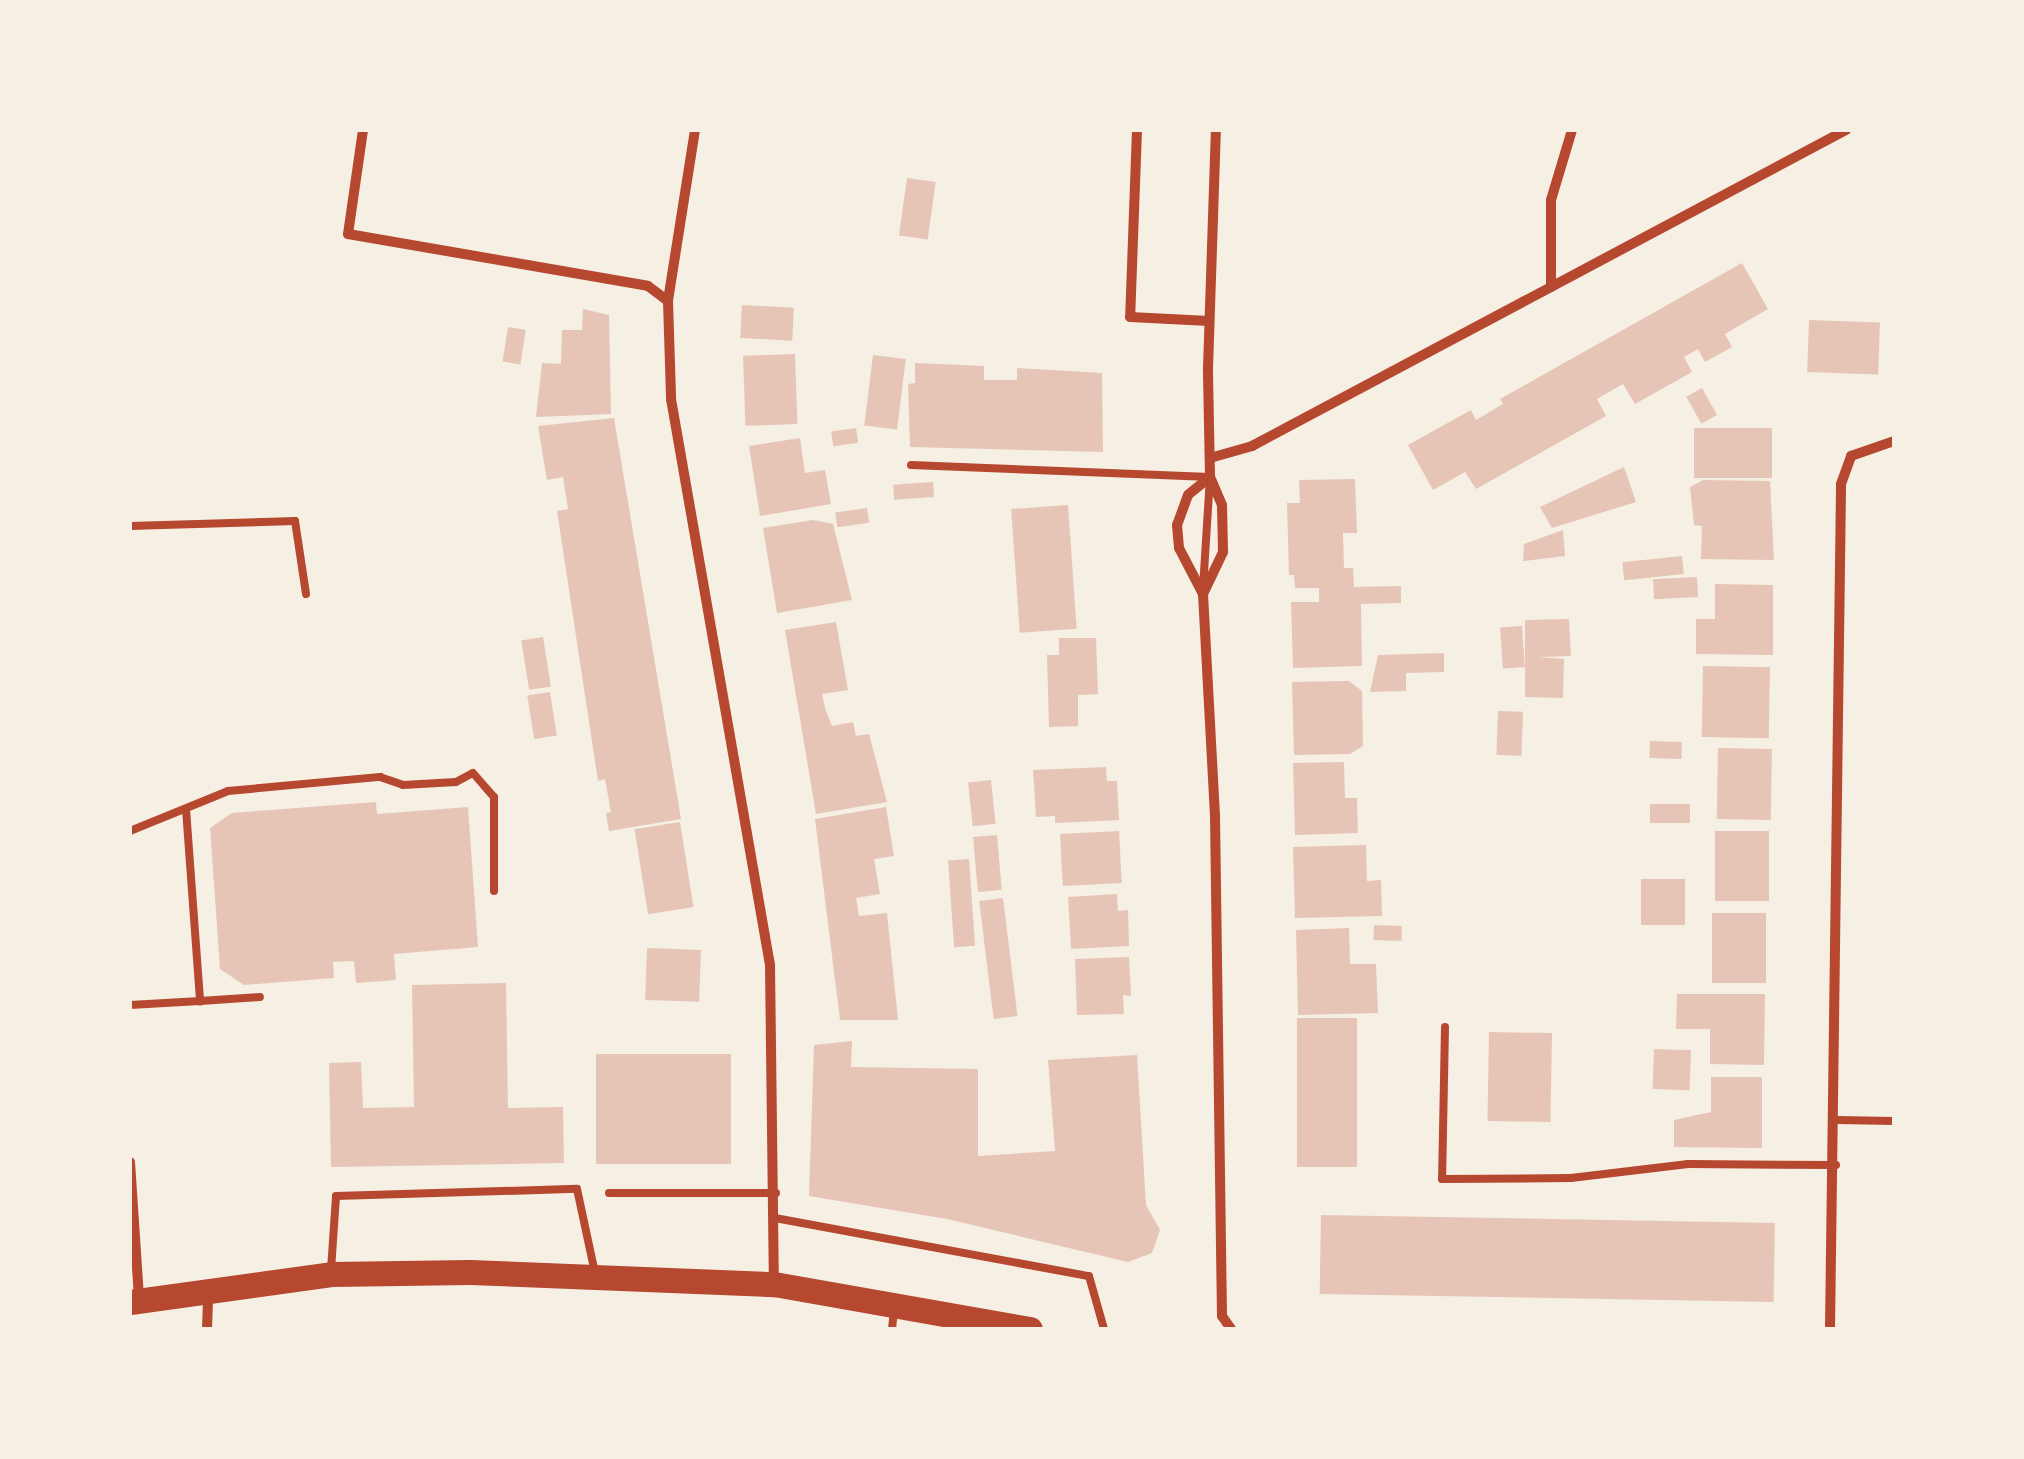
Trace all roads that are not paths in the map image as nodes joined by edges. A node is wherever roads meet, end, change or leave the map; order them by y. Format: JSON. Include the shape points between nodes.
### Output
{"nodes":[{"id":1,"x":363,"y":130,"type":"edge"},
{"id":2,"x":695,"y":130,"type":"edge"},
{"id":3,"x":1137,"y":130,"type":"edge"},
{"id":4,"x":1216,"y":130,"type":"edge"},
{"id":5,"x":1572,"y":130,"type":"edge"},
{"id":6,"x":1846,"y":130,"type":"edge"},
{"id":7,"x":1551,"y":288,"type":"junction"},
{"id":8,"x":668,"y":301,"type":"junction"},
{"id":9,"x":1210,"y":322,"type":"junction"},
{"id":10,"x":1894,"y":441,"type":"edge"},
{"id":11,"x":1210,"y":458,"type":"junction"},
{"id":12,"x":911,"y":465,"type":"dead end"},
{"id":13,"x":1210,"y":478,"type":"junction"},
{"id":14,"x":130,"y":526,"type":"edge"},
{"id":15,"x":306,"y":594,"type":"dead end"},
{"id":16,"x":1203,"y":594,"type":"junction"},
{"id":17,"x":186,"y":809,"type":"junction"},
{"id":18,"x":130,"y":831,"type":"edge"},
{"id":19,"x":494,"y":891,"type":"dead end"},
{"id":20,"x":260,"y":997,"type":"dead end"},
{"id":21,"x":200,"y":1001,"type":"junction"},
{"id":22,"x":130,"y":1004,"type":"edge"},
{"id":23,"x":1445,"y":1027,"type":"dead end"},
{"id":24,"x":1838,"y":1120,"type":"junction"},
{"id":25,"x":1894,"y":1121,"type":"edge"},
{"id":26,"x":130,"y":1162,"type":"edge"},
{"id":27,"x":1836,"y":1165,"type":"junction"},
{"id":28,"x":776,"y":1193,"type":"junction"},
{"id":29,"x":609,"y":1194,"type":"dead end"},
{"id":30,"x":775,"y":1218,"type":"junction"},
{"id":31,"x":331,"y":1274,"type":"junction"},
{"id":32,"x":596,"y":1277,"type":"junction"},
{"id":33,"x":774,"y":1284,"type":"junction"},
{"id":34,"x":208,"y":1290,"type":"junction"},
{"id":35,"x":134,"y":1301,"type":"edge"},
{"id":36,"x":895,"y":1301,"type":"junction"},
{"id":37,"x":207,"y":1329,"type":"edge"},
{"id":38,"x":892,"y":1329,"type":"edge"},
{"id":39,"x":1030,"y":1329,"type":"edge"},
{"id":40,"x":1104,"y":1329,"type":"edge"},
{"id":41,"x":1231,"y":1329,"type":"edge"},
{"id":42,"x":1830,"y":1329,"type":"edge"}],
"edges":[{"from":1,"to":8,"type":"street","via":[[348,234],[648,286]]},
{"from":2,"to":8,"type":"street"},
{"from":3,"to":9,"type":"street","via":[[1130,317]]},
{"from":4,"to":9,"type":"street"},
{"from":5,"to":7,"type":"street","via":[[1551,200]]},
{"from":6,"to":7,"type":"street"},
{"from":7,"to":11,"type":"street","via":[[1252,446]]},
{"from":8,"to":28,"type":"street","via":[[671,399],[770,965]]},
{"from":9,"to":11,"type":"street"},
{"from":10,"to":24,"type":"street","via":[[1850,456],[1841,484]]},
{"from":11,"to":13,"type":"street"},
{"from":12,"to":13,"type":"lane"},
{"from":13,"to":16,"type":"lane"},
{"from":13,"to":16,"type":"street","via":[[1222,506],[1224,552]]},
{"from":13,"to":16,"type":"street","via":[[1188,494],[1177,525],[1179,548]]},
{"from":14,"to":15,"type":"lane","via":[[295,521]]},
{"from":16,"to":41,"type":"street","via":[[1216,816],[1222,1316]]},
{"from":17,"to":18,"type":"lane"},
{"from":17,"to":19,"type":"lane","via":[[228,791],[380,777],[403,785],[456,782],[473,773],[494,797]]},
{"from":17,"to":21,"type":"lane"},
{"from":20,"to":21,"type":"lane"},
{"from":21,"to":22,"type":"lane"},
{"from":23,"to":27,"type":"lane","via":[[1442,1179],[1571,1178],[1688,1164]]},
{"from":24,"to":25,"type":"lane"},
{"from":24,"to":27,"type":"street"},
{"from":26,"to":35,"type":"street"},
{"from":27,"to":42,"type":"street"},
{"from":28,"to":29,"type":"lane"},
{"from":28,"to":30,"type":"street"},
{"from":30,"to":33,"type":"street"},
{"from":30,"to":40,"type":"lane","via":[[1089,1276]]},
{"from":31,"to":32,"type":"main road"},
{"from":31,"to":32,"type":"lane","via":[[336,1196],[577,1189]]},
{"from":31,"to":34,"type":"main road"},
{"from":32,"to":33,"type":"main road"},
{"from":33,"to":36,"type":"main road"},
{"from":34,"to":35,"type":"main road"},
{"from":34,"to":37,"type":"street"},
{"from":36,"to":38,"type":"lane"},
{"from":36,"to":39,"type":"main road"}]}
